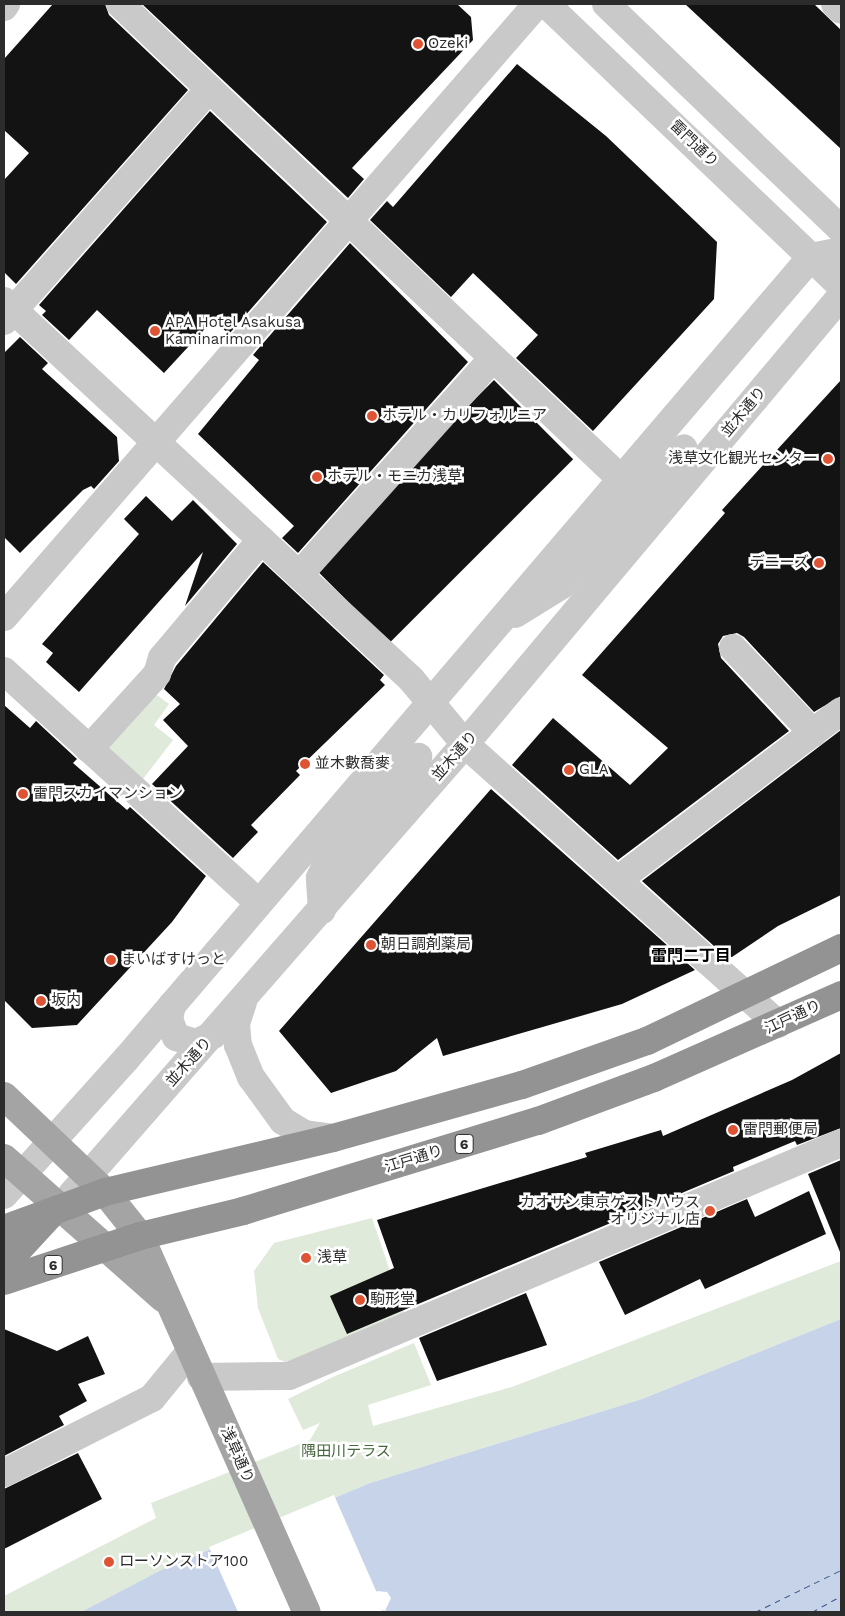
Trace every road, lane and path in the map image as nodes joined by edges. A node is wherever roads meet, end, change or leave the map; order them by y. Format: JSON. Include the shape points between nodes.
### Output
{"nodes":[{"id":1,"x":6,"y":4,"type":"edge"},
{"id":2,"x":120,"y":4,"type":"edge"},
{"id":3,"x":537,"y":4,"type":"edge"},
{"id":4,"x":546,"y":4,"type":"edge"},
{"id":5,"x":606,"y":4,"type":"edge"},
{"id":6,"x":835,"y":4,"type":"edge"},
{"id":7,"x":4,"y":7,"type":"edge"},
{"id":8,"x":841,"y":10,"type":"edge"},
{"id":9,"x":210,"y":89,"type":"junction"},
{"id":10,"x":350,"y":222,"type":"junction"},
{"id":11,"x":841,"y":229,"type":"edge"},
{"id":12,"x":841,"y":251,"type":"edge"},
{"id":13,"x":811,"y":257,"type":"junction"},
{"id":14,"x":841,"y":286,"type":"edge"},
{"id":15,"x":841,"y":296,"type":"edge"},
{"id":16,"x":7,"y":310,"type":"edge"},
{"id":17,"x":493,"y":358,"type":"junction"},
{"id":18,"x":156,"y":444,"type":"junction"},
{"id":19,"x":684,"y":448,"type":"dead end"},
{"id":20,"x":620,"y":478,"type":"junction"},
{"id":21,"x":261,"y":540,"type":"junction"},
{"id":22,"x":299,"y":575,"type":"junction"},
{"id":23,"x":4,"y":617,"type":"edge"},
{"id":24,"x":493,"y":628,"type":"junction"},
{"id":25,"x":733,"y":648,"type":"dead end"},
{"id":26,"x":4,"y":671,"type":"edge"},
{"id":27,"x":431,"y":701,"type":"junction"},
{"id":28,"x":841,"y":711,"type":"edge"},
{"id":29,"x":813,"y":733,"type":"junction"},
{"id":30,"x":465,"y":744,"type":"junction"},
{"id":31,"x":89,"y":749,"type":"junction"},
{"id":32,"x":418,"y":757,"type":"dead end"},
{"id":33,"x":619,"y":879,"type":"junction"},
{"id":34,"x":257,"y":901,"type":"junction"},
{"id":35,"x":322,"y":910,"type":"junction"},
{"id":36,"x":841,"y":948,"type":"edge"},
{"id":37,"x":841,"y":995,"type":"edge"},
{"id":38,"x":747,"y":996,"type":"junction"},
{"id":39,"x":243,"y":1002,"type":"junction"},
{"id":40,"x":172,"y":1005,"type":"junction"},
{"id":41,"x":778,"y":1024,"type":"junction"},
{"id":42,"x":213,"y":1035,"type":"junction"},
{"id":43,"x":4,"y":1096,"type":"edge"},
{"id":44,"x":333,"y":1138,"type":"junction"},
{"id":45,"x":53,"y":1143,"type":"junction"},
{"id":46,"x":841,"y":1143,"type":"edge"},
{"id":47,"x":14,"y":1167,"type":"edge"},
{"id":48,"x":97,"y":1185,"type":"junction"},
{"id":49,"x":4,"y":1195,"type":"edge"},
{"id":50,"x":58,"y":1207,"type":"junction"},
{"id":51,"x":4,"y":1230,"type":"edge"},
{"id":52,"x":140,"y":1236,"type":"junction"},
{"id":53,"x":103,"y":1248,"type":"junction"},
{"id":54,"x":4,"y":1264,"type":"edge"},
{"id":55,"x":4,"y":1281,"type":"edge"},
{"id":56,"x":164,"y":1299,"type":"junction"},
{"id":57,"x":195,"y":1365,"type":"junction"},
{"id":58,"x":4,"y":1473,"type":"edge"},
{"id":59,"x":307,"y":1612,"type":"edge"}],
"edges":[{"from":1,"to":7,"type":"street"},
{"from":2,"to":9,"type":"street"},
{"from":3,"to":10,"type":"street"},
{"from":4,"to":13,"type":"street","name":"雷門通り"},
{"from":5,"to":11,"type":"street"},
{"from":6,"to":8,"type":"street"},
{"from":9,"to":10,"type":"street"},
{"from":9,"to":16,"type":"street"},
{"from":10,"to":17,"type":"street"},
{"from":10,"to":18,"type":"street"},
{"from":12,"to":13,"type":"street"},
{"from":13,"to":14,"type":"street","name":"雷門通り"},
{"from":13,"to":20,"type":"street"},
{"from":15,"to":30,"type":"street","name":"並木通り"},
{"from":16,"to":18,"type":"street"},
{"from":17,"to":20,"type":"street"},
{"from":17,"to":22,"type":"street"},
{"from":18,"to":21,"type":"street"},
{"from":18,"to":23,"type":"street"},
{"from":19,"to":24,"type":"street","via":[[562,584]]},
{"from":20,"to":24,"type":"street"},
{"from":21,"to":22,"type":"street"},
{"from":21,"to":31,"type":"street","via":[[162,658],[157,674]]},
{"from":22,"to":27,"type":"street"},
{"from":24,"to":27,"type":"street"},
{"from":25,"to":29,"type":"street"},
{"from":26,"to":31,"type":"street"},
{"from":27,"to":30,"type":"street"},
{"from":27,"to":34,"type":"street"},
{"from":28,"to":29,"type":"street"},
{"from":29,"to":33,"type":"street"},
{"from":30,"to":33,"type":"street"},
{"from":30,"to":35,"type":"street","name":"並木通り"},
{"from":31,"to":34,"type":"street"},
{"from":32,"to":35,"type":"street","via":[[328,862],[320,878]]},
{"from":33,"to":38,"type":"street"},
{"from":34,"to":40,"type":"street"},
{"from":35,"to":39,"type":"street","name":"並木通り"},
{"from":36,"to":38,"type":"highway"},
{"from":37,"to":41,"type":"highway","name":"江戸通り","number":"6"},
{"from":38,"to":41,"type":"street"},
{"from":38,"to":44,"type":"highway","via":[[647,1041],[522,1085]]},
{"from":39,"to":42,"type":"street","name":"並木通り"},
{"from":39,"to":44,"type":"street","via":[[236,1024],[238,1045],[251,1078],[284,1121],[305,1134]]},
{"from":40,"to":42,"type":"street","via":[[169,1019],[176,1037],[196,1043]]},
{"from":40,"to":45,"type":"street"},
{"from":41,"to":52,"type":"highway","name":"江戸通り","number":"6","via":[[538,1121],[242,1211]]},
{"from":42,"to":48,"type":"street","name":"並木通り"},
{"from":43,"to":45,"type":"main road","name":"浅草通り"},
{"from":44,"to":48,"type":"highway"},
{"from":45,"to":47,"type":"street"},
{"from":45,"to":48,"type":"main road","name":"浅草通り"},
{"from":46,"to":57,"type":"street","via":[[289,1376]]},
{"from":47,"to":49,"type":"street"},
{"from":47,"to":50,"type":"main road","name":"浅草通り"},
{"from":48,"to":50,"type":"highway"},
{"from":48,"to":52,"type":"main road","name":"浅草通り"},
{"from":50,"to":51,"type":"highway"},
{"from":50,"to":53,"type":"main road","name":"浅草通り"},
{"from":50,"to":54,"type":"highway"},
{"from":52,"to":53,"type":"highway","name":"江戸通り","number":"6"},
{"from":52,"to":56,"type":"main road","name":"浅草通り"},
{"from":53,"to":55,"type":"highway","name":"江戸通り","number":"6"},
{"from":53,"to":56,"type":"main road","name":"浅草通り"},
{"from":56,"to":57,"type":"main road","name":"浅草通り"},
{"from":57,"to":58,"type":"street","via":[[152,1398]]},
{"from":57,"to":59,"type":"main road","name":"浅草通り"}]}
